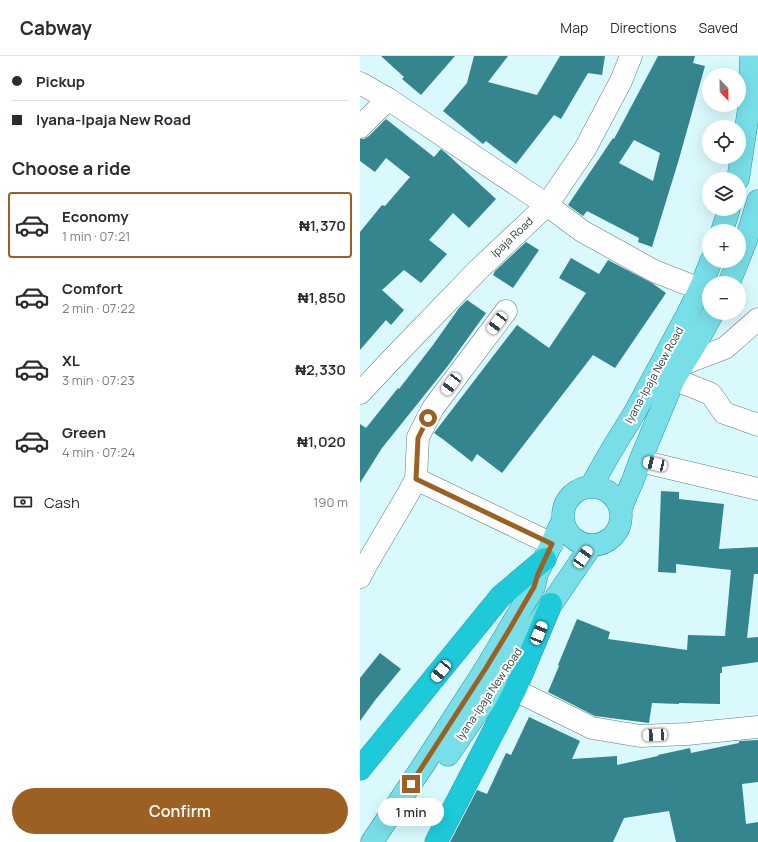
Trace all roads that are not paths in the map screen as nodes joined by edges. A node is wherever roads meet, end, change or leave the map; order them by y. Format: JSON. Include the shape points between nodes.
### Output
{"nodes":[{"id":1,"x":632,"y":56,"type":"edge"},
{"id":2,"x":751,"y":56,"type":"edge"},
{"id":3,"x":360,"y":83,"type":"edge"},
{"id":4,"x":388,"y":99,"type":"junction"},
{"id":5,"x":360,"y":127,"type":"edge"},
{"id":6,"x":739,"y":172,"type":"edge"},
{"id":7,"x":758,"y":201,"type":"edge"},
{"id":8,"x":547,"y":204,"type":"junction"},
{"id":9,"x":746,"y":240,"type":"edge"},
{"id":10,"x":709,"y":268,"type":"edge"},
{"id":11,"x":700,"y":288,"type":"junction"},
{"id":12,"x":506,"y":311,"type":"dead end"},
{"id":13,"x":758,"y":319,"type":"edge"},
{"id":14,"x":709,"y":320,"type":"edge"},
{"id":15,"x":679,"y":371,"type":"junction"},
{"id":16,"x":360,"y":394,"type":"edge"},
{"id":17,"x":758,"y":425,"type":"edge"},
{"id":18,"x":640,"y":461,"type":"junction"},
{"id":19,"x":416,"y":479,"type":"junction"},
{"id":20,"x":591,"y":486,"type":"junction"},
{"id":21,"x":758,"y":489,"type":"edge"},
{"id":22,"x":620,"y":508,"type":"junction"},
{"id":23,"x":562,"y":522,"type":"junction"},
{"id":24,"x":590,"y":546,"type":"junction"},
{"id":25,"x":548,"y":551,"type":"junction"},
{"id":26,"x":360,"y":577,"type":"edge"},
{"id":27,"x":551,"y":604,"type":"junction"},
{"id":28,"x":515,"y":690,"type":"junction"},
{"id":29,"x":758,"y":727,"type":"edge"},
{"id":30,"x":360,"y":770,"type":"edge"},
{"id":31,"x":372,"y":842,"type":"edge"},
{"id":32,"x":388,"y":842,"type":"edge"},
{"id":33,"x":436,"y":842,"type":"edge"}],
"edges":[{"from":1,"to":8,"type":"street","name":"Ipaja Road","via":[[585,149]]},
{"from":2,"to":6,"type":"main road","via":[[749,108]]},
{"from":3,"to":4,"type":"street"},
{"from":4,"to":5,"type":"street"},
{"from":4,"to":8,"type":"street"},
{"from":7,"to":9,"type":"main road"},
{"from":8,"to":11,"type":"street","via":[[582,231],[648,268]]},
{"from":8,"to":16,"type":"street","name":"Ipaja Road","via":[[478,270]]},
{"from":10,"to":11,"type":"main road","name":"Iyana-Ipaja New Road"},
{"from":11,"to":20,"type":"main road","name":"Iyana-Ipaja New Road","via":[[635,412]]},
{"from":12,"to":19,"type":"street","via":[[433,408],[418,438]]},
{"from":13,"to":15,"type":"street","via":[[724,348]]},
{"from":14,"to":15,"type":"main road","name":"Iyana-Ipaja New Road"},
{"from":15,"to":17,"type":"street","via":[[711,394],[724,413]]},
{"from":15,"to":18,"type":"main road","name":"Iyana-Ipaja New Road"},
{"from":18,"to":21,"type":"street"},
{"from":18,"to":22,"type":"main road","name":"Iyana-Ipaja New Road"},
{"from":19,"to":25,"type":"street"},
{"from":19,"to":26,"type":"street"},
{"from":20,"to":22,"type":"main road","via":[[610,492]]},
{"from":20,"to":23,"type":"main road","via":[[581,488],[572,494],[562,511]]},
{"from":22,"to":24,"type":"main road","via":[[618,530],[601,544]]},
{"from":23,"to":24,"type":"main road","via":[[572,538]]},
{"from":23,"to":25,"type":"main road","name":"Iyana-Ipaja New Road"},
{"from":24,"to":27,"type":"main road","name":"Iyana-Ipaja New Road"},
{"from":25,"to":30,"type":"highway","via":[[501,596]]},
{"from":25,"to":31,"type":"main road","name":"Iyana-Ipaja New Road","via":[[534,587],[486,668]]},
{"from":27,"to":28,"type":"highway"},
{"from":27,"to":32,"type":"main road","name":"Iyana-Ipaja New Road"},
{"from":28,"to":29,"type":"street","via":[[592,728],[640,736]]},
{"from":28,"to":33,"type":"highway"}]}
